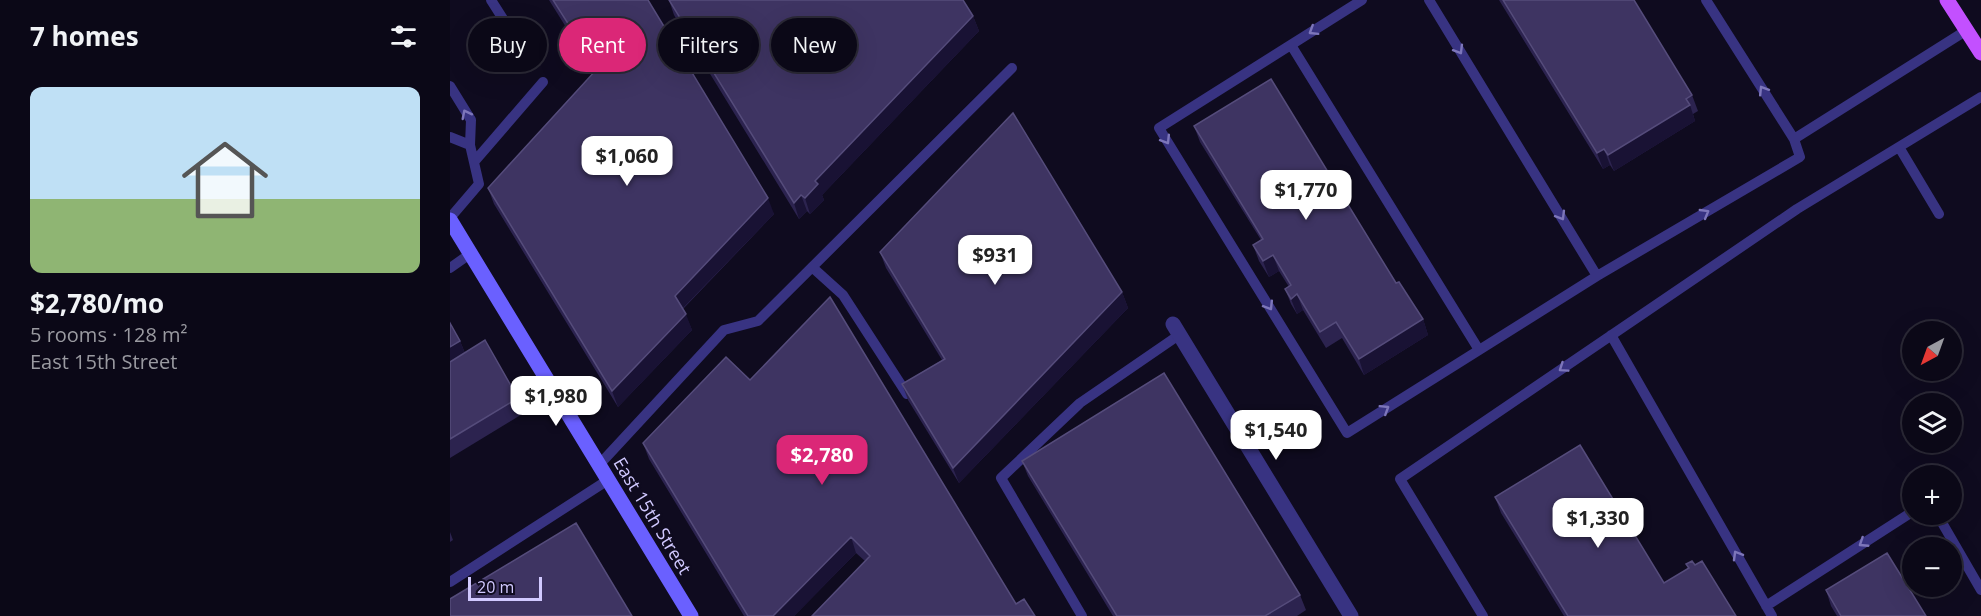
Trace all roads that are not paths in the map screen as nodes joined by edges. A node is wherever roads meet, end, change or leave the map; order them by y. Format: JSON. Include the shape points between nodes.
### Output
{"nodes":[{"id":1,"x":491,"y":0,"type":"edge"},
{"id":2,"x":1362,"y":0,"type":"edge"},
{"id":3,"x":1429,"y":0,"type":"edge"},
{"id":4,"x":1706,"y":0,"type":"edge"},
{"id":5,"x":1947,"y":0,"type":"edge"},
{"id":6,"x":502,"y":18,"type":"edge"},
{"id":7,"x":1967,"y":30,"type":"junction"},
{"id":8,"x":1291,"y":45,"type":"junction"},
{"id":9,"x":1981,"y":53,"type":"edge"},
{"id":10,"x":1012,"y":68,"type":"dead end"},
{"id":11,"x":543,"y":82,"type":"dead end"},
{"id":12,"x":450,"y":86,"type":"edge"},
{"id":13,"x":1981,"y":97,"type":"edge"},
{"id":14,"x":450,"y":137,"type":"edge"},
{"id":15,"x":1794,"y":139,"type":"junction"},
{"id":16,"x":471,"y":145,"type":"junction"},
{"id":17,"x":1899,"y":147,"type":"junction"},
{"id":18,"x":474,"y":162,"type":"junction"},
{"id":19,"x":1939,"y":214,"type":"dead end"},
{"id":20,"x":450,"y":219,"type":"edge"},
{"id":21,"x":470,"y":254,"type":"junction"},
{"id":22,"x":812,"y":267,"type":"junction"},
{"id":23,"x":450,"y":268,"type":"edge"},
{"id":24,"x":1597,"y":276,"type":"junction"},
{"id":25,"x":1176,"y":329,"type":"joint"},
{"id":26,"x":1611,"y":335,"type":"junction"},
{"id":27,"x":1479,"y":350,"type":"junction"},
{"id":28,"x":907,"y":394,"type":"edge"},
{"id":29,"x":599,"y":465,"type":"junction"},
{"id":30,"x":608,"y":480,"type":"junction"},
{"id":31,"x":1902,"y":519,"type":"edge"},
{"id":32,"x":1943,"y":525,"type":"edge"},
{"id":33,"x":450,"y":582,"type":"edge"},
{"id":34,"x":1981,"y":590,"type":"edge"},
{"id":35,"x":1769,"y":611,"type":"edge"},
{"id":36,"x":691,"y":616,"type":"edge"},
{"id":37,"x":1082,"y":616,"type":"edge"},
{"id":38,"x":1351,"y":616,"type":"edge"},
{"id":39,"x":1483,"y":616,"type":"edge"}],
"edges":[{"from":1,"to":6,"type":"lane"},
{"from":2,"to":8,"type":"lane","one_way":true},
{"from":3,"to":24,"type":"lane","one_way":true},
{"from":15,"to":4,"type":"lane","one_way":true},
{"from":5,"to":7,"type":"main road"},
{"from":7,"to":9,"type":"main road"},
{"from":7,"to":15,"type":"lane"},
{"from":8,"to":27,"type":"lane"},
{"from":8,"to":27,"type":"lane","one_way":true,"via":[[1159,128],[1347,433]]},
{"from":10,"to":22,"type":"lane"},
{"from":11,"to":18,"type":"lane"},
{"from":16,"to":12,"type":"lane","one_way":true,"via":[[471,120]]},
{"from":13,"to":17,"type":"lane"},
{"from":14,"to":16,"type":"lane"},
{"from":24,"to":15,"type":"lane","one_way":true,"via":[[1800,157]]},
{"from":16,"to":18,"type":"lane"},
{"from":17,"to":19,"type":"lane"},
{"from":17,"to":26,"type":"lane","via":[[1797,208]]},
{"from":18,"to":20,"type":"lane","via":[[480,184]]},
{"from":20,"to":21,"type":"street","name":"East 15th Street"},
{"from":21,"to":23,"type":"lane"},
{"from":21,"to":29,"type":"street","name":"East 15th Street"},
{"from":22,"to":28,"type":"lane","via":[[843,295]]},
{"from":22,"to":29,"type":"lane","via":[[758,321],[724,330]]},
{"from":24,"to":27,"type":"lane"},
{"from":25,"to":37,"type":"lane","via":[[1080,403],[1001,478]]},
{"from":25,"to":38,"type":"street"},
{"from":35,"to":26,"type":"lane","one_way":true},
{"from":26,"to":39,"type":"lane","one_way":true,"via":[[1400,479]]},
{"from":29,"to":30,"type":"street","name":"East 15th Street"},
{"from":30,"to":33,"type":"lane"},
{"from":30,"to":36,"type":"street","name":"East 15th Street"},
{"from":31,"to":35,"type":"lane","one_way":true},
{"from":32,"to":34,"type":"lane"}]}
